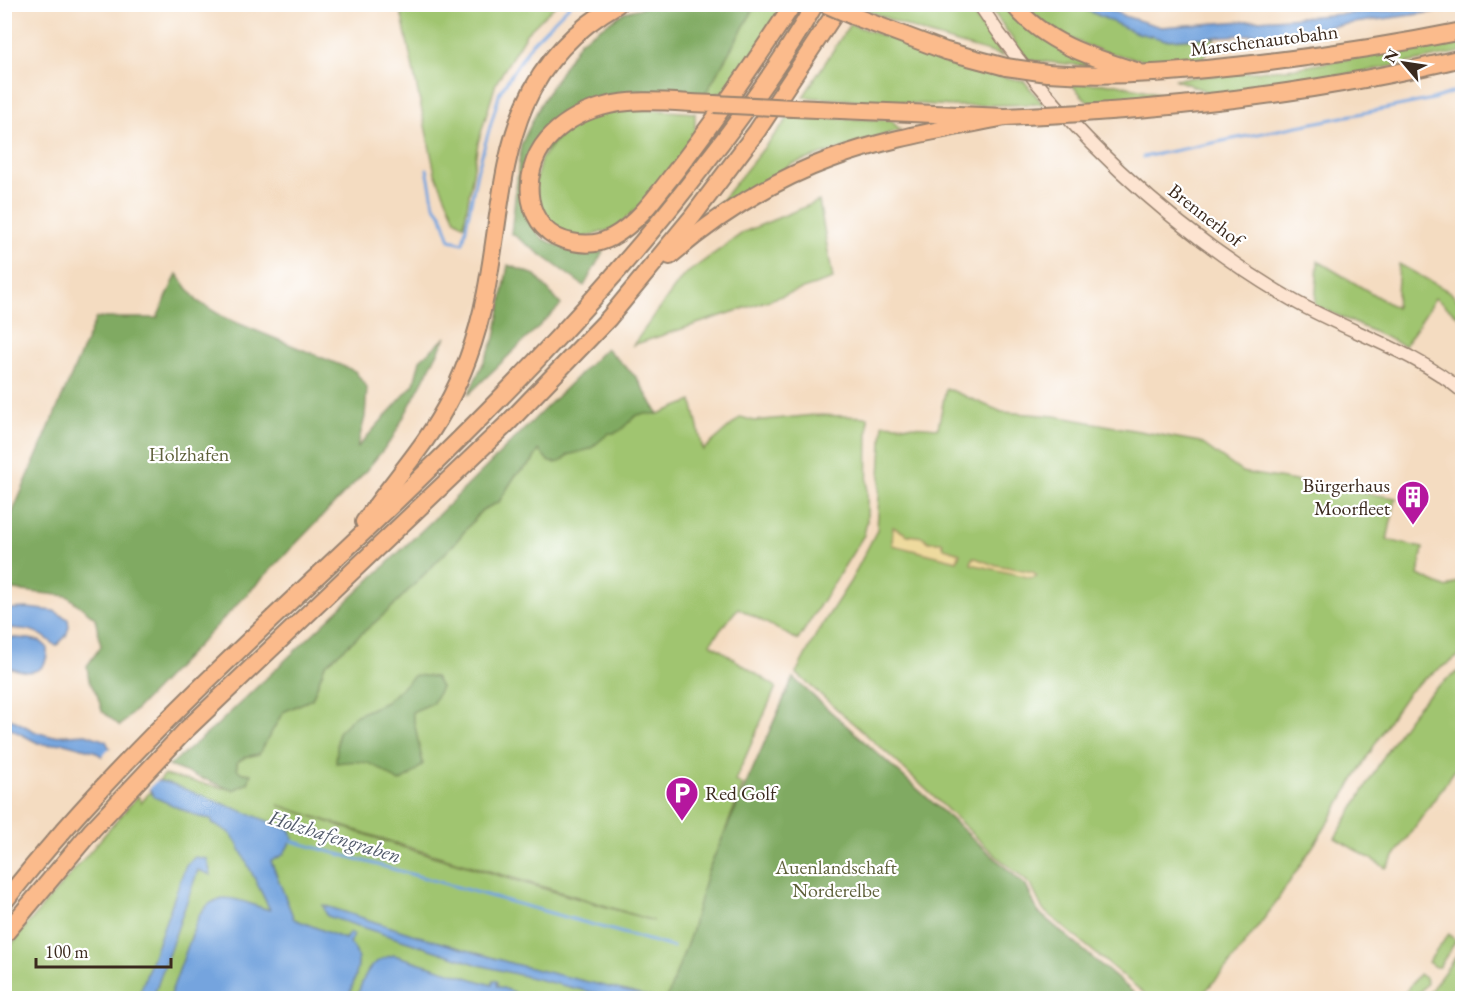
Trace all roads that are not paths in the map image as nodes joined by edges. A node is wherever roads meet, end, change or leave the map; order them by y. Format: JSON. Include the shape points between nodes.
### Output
{"nodes":[{"id":1,"x":618,"y":4,"type":"edge"},
{"id":2,"x":793,"y":4,"type":"edge"},
{"id":3,"x":825,"y":4,"type":"edge"},
{"id":4,"x":841,"y":4,"type":"edge"},
{"id":5,"x":979,"y":4,"type":"edge"},
{"id":6,"x":1013,"y":4,"type":"edge"},
{"id":7,"x":813,"y":8,"type":"edge"},
{"id":8,"x":1462,"y":31,"type":"edge"},
{"id":9,"x":1462,"y":58,"type":"edge"},
{"id":10,"x":1145,"y":74,"type":"junction"},
{"id":11,"x":1005,"y":117,"type":"junction"},
{"id":12,"x":641,"y":281,"type":"junction"},
{"id":13,"x":1462,"y":391,"type":"edge"},
{"id":14,"x":347,"y":548,"type":"junction"},
{"id":15,"x":4,"y":902,"type":"edge"},
{"id":16,"x":4,"y":935,"type":"edge"}],
"edges":[{"from":1,"to":14,"type":"highway","via":[[570,40],[531,89],[506,163],[486,299],[463,372],[417,452]]},
{"from":2,"to":11,"type":"highway","bridge":true,"via":[[741,82],[698,143],[637,218],[612,237],[582,244],[555,235],[538,220],[529,189],[532,167],[547,140],[570,120],[616,104],[655,102],[714,104],[794,108]]},
{"from":3,"to":10,"type":"highway","name":"Marschenautobahn","bridge":true,"via":[[946,51],[1006,67],[1100,76]]},
{"from":4,"to":12,"type":"highway","via":[[757,131]]},
{"from":5,"to":13,"type":"street","name":"Brennerhof","via":[[1043,89],[1086,136],[1167,212],[1292,300],[1435,370]]},
{"from":6,"to":10,"type":"highway","via":[[1037,27],[1075,51]]},
{"from":7,"to":14,"type":"highway","via":[[738,121],[588,306],[492,407]]},
{"from":8,"to":10,"type":"highway","name":"Marschenautobahn","via":[[1363,50]]},
{"from":9,"to":11,"type":"highway","bridge":true,"via":[[1368,78],[1240,98]]},
{"from":11,"to":12,"type":"highway","via":[[888,141],[801,171],[711,225]]},
{"from":12,"to":16,"type":"highway","via":[[508,423],[146,771]]},
{"from":14,"to":15,"type":"highway","via":[[128,758]]}]}
